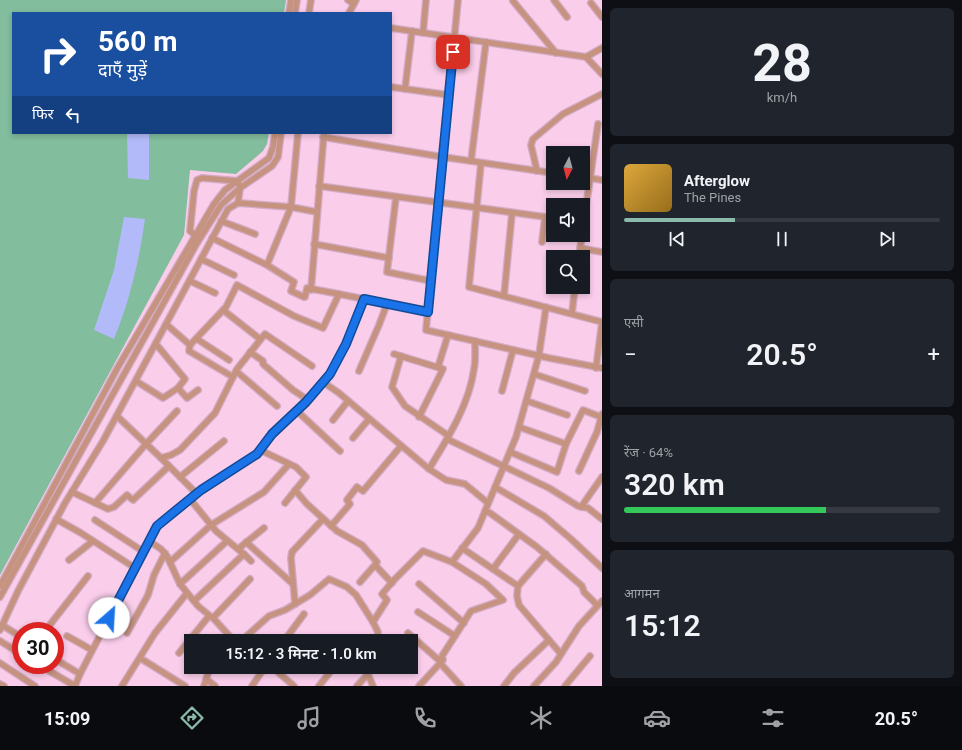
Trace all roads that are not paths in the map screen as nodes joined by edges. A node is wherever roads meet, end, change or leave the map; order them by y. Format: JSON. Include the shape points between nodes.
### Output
{"nodes":[{"id":1,"x":291,"y":0,"type":"edge"},
{"id":2,"x":297,"y":0,"type":"edge"},
{"id":3,"x":311,"y":0,"type":"edge"},
{"id":4,"x":348,"y":0,"type":"edge"},
{"id":5,"x":426,"y":0,"type":"edge"},
{"id":6,"x":458,"y":0,"type":"edge"},
{"id":7,"x":554,"y":0,"type":"edge"},
{"id":8,"x":513,"y":1,"type":"edge"},
{"id":9,"x":355,"y":2,"type":"edge"},
{"id":10,"x":591,"y":3,"type":"dead end"},
{"id":11,"x":289,"y":12,"type":"edge"},
{"id":12,"x":295,"y":12,"type":"edge"},
{"id":13,"x":309,"y":12,"type":"edge"},
{"id":14,"x":350,"y":12,"type":"edge"},
{"id":15,"x":567,"y":17,"type":"dead end"},
{"id":16,"x":602,"y":17,"type":"edge"},
{"id":17,"x":392,"y":28,"type":"edge"},
{"id":18,"x":412,"y":31,"type":"junction"},
{"id":19,"x":423,"y":33,"type":"junction"},
{"id":20,"x":454,"y":37,"type":"junction"},
{"id":21,"x":486,"y":42,"type":"junction"},
{"id":22,"x":602,"y":48,"type":"edge"},
{"id":23,"x":556,"y":53,"type":"junction"},
{"id":24,"x":586,"y":57,"type":"junction"},
{"id":25,"x":602,"y":74,"type":"edge"},
{"id":26,"x":392,"y":87,"type":"edge"},
{"id":27,"x":405,"y":89,"type":"junction"},
{"id":28,"x":602,"y":94,"type":"edge"},
{"id":29,"x":449,"y":95,"type":"junction"},
{"id":30,"x":598,"y":124,"type":"dead end"},
{"id":31,"x":275,"y":134,"type":"edge"},
{"id":32,"x":281,"y":134,"type":"edge"},
{"id":33,"x":298,"y":134,"type":"edge"},
{"id":34,"x":323,"y":135,"type":"edge"},
{"id":35,"x":443,"y":157,"type":"junction"},
{"id":36,"x":471,"y":161,"type":"junction"},
{"id":37,"x":481,"y":163,"type":"junction"},
{"id":38,"x":537,"y":171,"type":"junction"},
{"id":39,"x":546,"y":172,"type":"edge"},
{"id":40,"x":590,"y":178,"type":"joint"},
{"id":41,"x":602,"y":180,"type":"edge"},
{"id":42,"x":238,"y":181,"type":"junction"},
{"id":43,"x":319,"y":186,"type":"junction"},
{"id":44,"x":240,"y":188,"type":"junction"},
{"id":45,"x":396,"y":197,"type":"junction"},
{"id":46,"x":238,"y":203,"type":"junction"},
{"id":47,"x":438,"y":203,"type":"junction"},
{"id":48,"x":291,"y":207,"type":"junction"},
{"id":49,"x":477,"y":208,"type":"junction"},
{"id":50,"x":317,"y":212,"type":"junction"},
{"id":51,"x":512,"y":213,"type":"junction"},
{"id":52,"x":545,"y":217,"type":"joint"},
{"id":53,"x":222,"y":221,"type":"junction"},
{"id":54,"x":255,"y":234,"type":"dead end"},
{"id":55,"x":195,"y":236,"type":"junction"},
{"id":56,"x":212,"y":238,"type":"junction"},
{"id":57,"x":542,"y":242,"type":"dead end"},
{"id":58,"x":581,"y":242,"type":"edge"},
{"id":59,"x":314,"y":244,"type":"junction"},
{"id":60,"x":580,"y":248,"type":"joint"},
{"id":61,"x":602,"y":252,"type":"edge"},
{"id":62,"x":389,"y":258,"type":"junction"},
{"id":63,"x":201,"y":259,"type":"junction"},
{"id":64,"x":267,"y":265,"type":"junction"},
{"id":65,"x":234,"y":275,"type":"dead end"},
{"id":66,"x":190,"y":281,"type":"junction"},
{"id":67,"x":431,"y":281,"type":"junction"},
{"id":68,"x":311,"y":290,"type":"junction"},
{"id":69,"x":215,"y":293,"type":"dead end"},
{"id":70,"x":339,"y":294,"type":"junction"},
{"id":71,"x":574,"y":294,"type":"edge"},
{"id":72,"x":504,"y":296,"type":"junction"},
{"id":73,"x":364,"y":299,"type":"junction"},
{"id":74,"x":387,"y":304,"type":"junction"},
{"id":75,"x":546,"y":307,"type":"junction"},
{"id":76,"x":223,"y":310,"type":"junction"},
{"id":77,"x":428,"y":312,"type":"junction"},
{"id":78,"x":572,"y":313,"type":"junction"},
{"id":79,"x":602,"y":322,"type":"edge"},
{"id":80,"x":166,"y":324,"type":"junction"},
{"id":81,"x":448,"y":335,"type":"junction"},
{"id":82,"x":197,"y":339,"type":"junction"},
{"id":83,"x":260,"y":339,"type":"junction"},
{"id":84,"x":475,"y":341,"type":"junction"},
{"id":85,"x":156,"y":344,"type":"junction"},
{"id":86,"x":190,"y":345,"type":"junction"},
{"id":87,"x":513,"y":350,"type":"junction"},
{"id":88,"x":250,"y":352,"type":"junction"},
{"id":89,"x":394,"y":354,"type":"dead end"},
{"id":90,"x":401,"y":356,"type":"junction"},
{"id":91,"x":539,"y":356,"type":"junction"},
{"id":92,"x":229,"y":360,"type":"dead end"},
{"id":93,"x":312,"y":366,"type":"dead end"},
{"id":94,"x":438,"y":367,"type":"junction"},
{"id":95,"x":599,"y":368,"type":"edge"},
{"id":96,"x":236,"y":371,"type":"junction"},
{"id":97,"x":359,"y":371,"type":"dead end"},
{"id":98,"x":534,"y":374,"type":"junction"},
{"id":99,"x":233,"y":377,"type":"junction"},
{"id":100,"x":136,"y":381,"type":"junction"},
{"id":101,"x":323,"y":382,"type":"junction"},
{"id":102,"x":178,"y":388,"type":"junction"},
{"id":103,"x":198,"y":390,"type":"dead end"},
{"id":104,"x":502,"y":391,"type":"dead end"},
{"id":105,"x":585,"y":391,"type":"dead end"},
{"id":106,"x":308,"y":400,"type":"junction"},
{"id":107,"x":348,"y":401,"type":"junction"},
{"id":108,"x":526,"y":401,"type":"junction"},
{"id":109,"x":277,"y":406,"type":"dead end"},
{"id":110,"x":177,"y":411,"type":"dead end"},
{"id":111,"x":296,"y":411,"type":"junction"},
{"id":112,"x":567,"y":414,"type":"dead end"},
{"id":113,"x":117,"y":416,"type":"junction"},
{"id":114,"x":602,"y":416,"type":"edge"},
{"id":115,"x":419,"y":417,"type":"junction"},
{"id":116,"x":369,"y":419,"type":"junction"},
{"id":117,"x":332,"y":420,"type":"dead end"},
{"id":118,"x":519,"y":427,"type":"junction"},
{"id":119,"x":600,"y":434,"type":"edge"},
{"id":120,"x":353,"y":438,"type":"dead end"},
{"id":121,"x":448,"y":438,"type":"junction"},
{"id":122,"x":224,"y":441,"type":"dead end"},
{"id":123,"x":146,"y":444,"type":"junction"},
{"id":124,"x":566,"y":444,"type":"junction"},
{"id":125,"x":401,"y":446,"type":"junction"},
{"id":126,"x":260,"y":450,"type":"junction"},
{"id":127,"x":340,"y":451,"type":"dead end"},
{"id":128,"x":510,"y":452,"type":"junction"},
{"id":129,"x":161,"y":458,"type":"junction"},
{"id":130,"x":289,"y":464,"type":"junction"},
{"id":131,"x":169,"y":466,"type":"junction"},
{"id":132,"x":504,"y":466,"type":"junction"},
{"id":133,"x":429,"y":469,"type":"junction"},
{"id":134,"x":579,"y":470,"type":"dead end"},
{"id":135,"x":180,"y":477,"type":"junction"},
{"id":136,"x":602,"y":477,"type":"edge"},
{"id":137,"x":495,"y":487,"type":"junction"},
{"id":138,"x":295,"y":490,"type":"junction"},
{"id":139,"x":72,"y":492,"type":"junction"},
{"id":140,"x":197,"y":494,"type":"junction"},
{"id":141,"x":190,"y":499,"type":"junction"},
{"id":142,"x":95,"y":503,"type":"junction"},
{"id":143,"x":285,"y":503,"type":"dead end"},
{"id":144,"x":488,"y":503,"type":"junction"},
{"id":145,"x":581,"y":506,"type":"junction"},
{"id":146,"x":485,"y":511,"type":"junction"},
{"id":147,"x":56,"y":519,"type":"junction"},
{"id":148,"x":323,"y":519,"type":"junction"},
{"id":149,"x":602,"y":519,"type":"edge"},
{"id":150,"x":95,"y":520,"type":"dead end"},
{"id":151,"x":43,"y":521,"type":"junction"},
{"id":152,"x":211,"y":525,"type":"junction"},
{"id":153,"x":53,"y":526,"type":"junction"},
{"id":154,"x":331,"y":526,"type":"junction"},
{"id":155,"x":264,"y":528,"type":"dead end"},
{"id":156,"x":519,"y":534,"type":"junction"},
{"id":157,"x":227,"y":540,"type":"junction"},
{"id":158,"x":93,"y":541,"type":"junction"},
{"id":159,"x":149,"y":541,"type":"junction"},
{"id":160,"x":246,"y":542,"type":"junction"},
{"id":161,"x":462,"y":548,"type":"junction"},
{"id":162,"x":238,"y":549,"type":"junction"},
{"id":163,"x":144,"y":552,"type":"junction"},
{"id":164,"x":165,"y":553,"type":"junction"},
{"id":165,"x":244,"y":554,"type":"junction"},
{"id":166,"x":546,"y":554,"type":"junction"},
{"id":167,"x":69,"y":560,"type":"dead end"},
{"id":168,"x":251,"y":561,"type":"dead end"},
{"id":169,"x":170,"y":562,"type":"junction"},
{"id":170,"x":452,"y":562,"type":"junction"},
{"id":171,"x":375,"y":565,"type":"junction"},
{"id":172,"x":135,"y":568,"type":"junction"},
{"id":173,"x":602,"y":568,"type":"edge"},
{"id":174,"x":493,"y":569,"type":"junction"},
{"id":175,"x":88,"y":576,"type":"dead end"},
{"id":176,"x":250,"y":579,"type":"dead end"},
{"id":177,"x":360,"y":582,"type":"dead end"},
{"id":178,"x":392,"y":582,"type":"junction"},
{"id":179,"x":180,"y":584,"type":"junction"},
{"id":180,"x":292,"y":584,"type":"junction"},
{"id":181,"x":419,"y":584,"type":"dead end"},
{"id":182,"x":0,"y":586,"type":"edge"},
{"id":183,"x":518,"y":586,"type":"junction"},
{"id":184,"x":187,"y":593,"type":"junction"},
{"id":185,"x":0,"y":597,"type":"edge"},
{"id":186,"x":194,"y":601,"type":"junction"},
{"id":187,"x":601,"y":602,"type":"edge"},
{"id":188,"x":295,"y":604,"type":"junction"},
{"id":189,"x":418,"y":612,"type":"dead end"},
{"id":190,"x":304,"y":614,"type":"dead end"},
{"id":191,"x":211,"y":617,"type":"junction"},
{"id":192,"x":52,"y":622,"type":"edge"},
{"id":193,"x":373,"y":622,"type":"junction"},
{"id":194,"x":464,"y":623,"type":"junction"},
{"id":195,"x":1,"y":627,"type":"edge"},
{"id":196,"x":12,"y":632,"type":"edge"},
{"id":197,"x":408,"y":632,"type":"dead end"},
{"id":198,"x":127,"y":633,"type":"dead end"},
{"id":199,"x":227,"y":634,"type":"edge"},
{"id":200,"x":249,"y":634,"type":"edge"},
{"id":201,"x":289,"y":634,"type":"edge"},
{"id":202,"x":378,"y":634,"type":"edge"},
{"id":203,"x":67,"y":636,"type":"dead end"},
{"id":204,"x":455,"y":636,"type":"junction"},
{"id":205,"x":549,"y":640,"type":"junction"},
{"id":206,"x":0,"y":641,"type":"edge"},
{"id":207,"x":12,"y":648,"type":"edge"},
{"id":208,"x":92,"y":650,"type":"junction"},
{"id":209,"x":179,"y":653,"type":"dead end"},
{"id":210,"x":561,"y":654,"type":"junction"},
{"id":211,"x":590,"y":656,"type":"dead end"},
{"id":212,"x":140,"y":658,"type":"junction"},
{"id":213,"x":0,"y":663,"type":"edge"},
{"id":214,"x":441,"y":663,"type":"junction"},
{"id":215,"x":64,"y":664,"type":"edge"},
{"id":216,"x":54,"y":674,"type":"edge"},
{"id":217,"x":80,"y":674,"type":"junction"},
{"id":218,"x":208,"y":674,"type":"edge"},
{"id":219,"x":260,"y":674,"type":"edge"},
{"id":220,"x":280,"y":674,"type":"edge"},
{"id":221,"x":328,"y":674,"type":"edge"},
{"id":222,"x":368,"y":674,"type":"joint"},
{"id":223,"x":206,"y":679,"type":"junction"},
{"id":224,"x":0,"y":684,"type":"edge"},
{"id":225,"x":4,"y":686,"type":"edge"},
{"id":226,"x":36,"y":686,"type":"edge"},
{"id":227,"x":75,"y":686,"type":"edge"},
{"id":228,"x":122,"y":686,"type":"edge"},
{"id":229,"x":186,"y":686,"type":"edge"},
{"id":230,"x":204,"y":686,"type":"edge"},
{"id":231,"x":216,"y":686,"type":"edge"},
{"id":232,"x":252,"y":686,"type":"edge"},
{"id":233,"x":294,"y":686,"type":"edge"},
{"id":234,"x":319,"y":686,"type":"edge"},
{"id":235,"x":357,"y":686,"type":"edge"},
{"id":236,"x":373,"y":686,"type":"edge"},
{"id":237,"x":419,"y":686,"type":"edge"},
{"id":238,"x":461,"y":686,"type":"edge"},
{"id":239,"x":504,"y":686,"type":"edge"},
{"id":240,"x":534,"y":686,"type":"edge"},
{"id":241,"x":564,"y":686,"type":"edge"}],
"edges":[{"from":1,"to":11,"type":"street"},
{"from":2,"to":12,"type":"street"},
{"from":3,"to":13,"type":"street"},
{"from":4,"to":9,"type":"street"},
{"from":5,"to":19,"type":"street"},
{"from":6,"to":20,"type":"street"},
{"from":7,"to":15,"type":"street"},
{"from":8,"to":23,"type":"street"},
{"from":9,"to":14,"type":"street"},
{"from":10,"to":16,"type":"street"},
{"from":17,"to":18,"type":"street"},
{"from":18,"to":19,"type":"street"},
{"from":18,"to":27,"type":"street"},
{"from":19,"to":20,"type":"street"},
{"from":20,"to":21,"type":"street"},
{"from":20,"to":29,"type":"street"},
{"from":21,"to":23,"type":"street"},
{"from":21,"to":36,"type":"street"},
{"from":22,"to":24,"type":"street"},
{"from":23,"to":24,"type":"street"},
{"from":24,"to":25,"type":"street"},
{"from":26,"to":27,"type":"street"},
{"from":27,"to":29,"type":"street"},
{"from":28,"to":38,"type":"street","via":[[563,114],[533,139],[531,145]]},
{"from":29,"to":35,"type":"street"},
{"from":30,"to":40,"type":"street"},
{"from":31,"to":42,"type":"street","via":[[269,158]]},
{"from":32,"to":44,"type":"street","via":[[278,157],[272,166]]},
{"from":33,"to":48,"type":"street"},
{"from":34,"to":35,"type":"street"},
{"from":34,"to":43,"type":"street"},
{"from":35,"to":36,"type":"street"},
{"from":35,"to":47,"type":"street"},
{"from":36,"to":37,"type":"street"},
{"from":37,"to":38,"type":"street"},
{"from":37,"to":49,"type":"street"},
{"from":38,"to":39,"type":"street"},
{"from":40,"to":41,"type":"street"},
{"from":42,"to":44,"type":"street"},
{"from":42,"to":55,"type":"street","via":[[225,190],[214,204]]},
{"from":42,"to":55,"type":"street","via":[[202,178],[197,180],[190,231]]},
{"from":43,"to":45,"type":"street"},
{"from":43,"to":50,"type":"street"},
{"from":44,"to":46,"type":"street"},
{"from":44,"to":151,"type":"street","via":[[221,205],[197,243]]},
{"from":45,"to":47,"type":"street"},
{"from":45,"to":62,"type":"street"},
{"from":46,"to":48,"type":"street"},
{"from":46,"to":53,"type":"street","via":[[228,209]]},
{"from":47,"to":49,"type":"street"},
{"from":47,"to":67,"type":"street"},
{"from":48,"to":50,"type":"street"},
{"from":48,"to":64,"type":"street"},
{"from":49,"to":51,"type":"street"},
{"from":49,"to":72,"type":"street","via":[[469,287]]},
{"from":50,"to":59,"type":"street"},
{"from":51,"to":52,"type":"street"},
{"from":51,"to":72,"type":"street"},
{"from":52,"to":57,"type":"street"},
{"from":53,"to":54,"type":"street"},
{"from":53,"to":56,"type":"street"},
{"from":55,"to":182,"type":"street","via":[[118,367]]},
{"from":56,"to":63,"type":"street"},
{"from":56,"to":64,"type":"street"},
{"from":58,"to":60,"type":"street"},
{"from":59,"to":62,"type":"street"},
{"from":59,"to":68,"type":"street"},
{"from":60,"to":61,"type":"street"},
{"from":62,"to":67,"type":"street","via":[[387,272]]},
{"from":63,"to":65,"type":"street"},
{"from":63,"to":66,"type":"street"},
{"from":64,"to":68,"type":"street","via":[[294,282],[291,291],[304,297],[307,288]]},
{"from":66,"to":69,"type":"street"},
{"from":66,"to":80,"type":"street"},
{"from":67,"to":77,"type":"street"},
{"from":68,"to":70,"type":"street"},
{"from":70,"to":73,"type":"street"},
{"from":70,"to":76,"type":"street","via":[[323,328],[294,316],[237,285]]},
{"from":71,"to":78,"type":"street"},
{"from":72,"to":75,"type":"street"},
{"from":73,"to":74,"type":"street"},
{"from":73,"to":101,"type":"street","via":[[346,344]]},
{"from":74,"to":77,"type":"street"},
{"from":74,"to":97,"type":"street"},
{"from":75,"to":78,"type":"street"},
{"from":75,"to":91,"type":"street"},
{"from":76,"to":82,"type":"street"},
{"from":76,"to":83,"type":"street"},
{"from":77,"to":81,"type":"street","via":[[426,330]]},
{"from":78,"to":79,"type":"street"},
{"from":79,"to":95,"type":"street"},
{"from":80,"to":85,"type":"street"},
{"from":80,"to":86,"type":"street"},
{"from":81,"to":84,"type":"street"},
{"from":81,"to":94,"type":"street"},
{"from":82,"to":86,"type":"street"},
{"from":82,"to":92,"type":"street"},
{"from":83,"to":88,"type":"street"},
{"from":83,"to":93,"type":"street","via":[[264,334]]},
{"from":84,"to":87,"type":"street"},
{"from":84,"to":121,"type":"street","via":[[474,368],[468,393]]},
{"from":85,"to":100,"type":"street"},
{"from":85,"to":102,"type":"street","via":[[185,379]]},
{"from":86,"to":99,"type":"street","via":[[188,351]]},
{"from":87,"to":91,"type":"street"},
{"from":87,"to":104,"type":"street"},
{"from":88,"to":96,"type":"street"},
{"from":88,"to":106,"type":"street"},
{"from":89,"to":90,"type":"street"},
{"from":90,"to":94,"type":"street"},
{"from":90,"to":115,"type":"street","via":[[392,387],[404,406]]},
{"from":91,"to":95,"type":"street"},
{"from":91,"to":98,"type":"street"},
{"from":94,"to":115,"type":"street","via":[[443,370]]},
{"from":96,"to":99,"type":"street"},
{"from":96,"to":109,"type":"street"},
{"from":98,"to":105,"type":"street"},
{"from":98,"to":108,"type":"street"},
{"from":99,"to":129,"type":"street","via":[[215,413],[180,450]]},
{"from":100,"to":102,"type":"street","via":[[163,398]]},
{"from":100,"to":113,"type":"street"},
{"from":101,"to":106,"type":"street"},
{"from":101,"to":107,"type":"street"},
{"from":102,"to":103,"type":"street","via":[[187,398]]},
{"from":106,"to":111,"type":"street"},
{"from":107,"to":116,"type":"street"},
{"from":107,"to":117,"type":"street"},
{"from":108,"to":112,"type":"street"},
{"from":108,"to":118,"type":"street"},
{"from":110,"to":123,"type":"street"},
{"from":111,"to":126,"type":"street","via":[[272,434]]},
{"from":111,"to":127,"type":"street"},
{"from":113,"to":123,"type":"street"},
{"from":113,"to":139,"type":"street"},
{"from":114,"to":119,"type":"street"},
{"from":114,"to":124,"type":"street","via":[[583,410]]},
{"from":115,"to":121,"type":"street"},
{"from":116,"to":120,"type":"street"},
{"from":116,"to":125,"type":"street"},
{"from":118,"to":124,"type":"street"},
{"from":118,"to":128,"type":"street"},
{"from":119,"to":134,"type":"street"},
{"from":121,"to":132,"type":"street"},
{"from":121,"to":133,"type":"street"},
{"from":122,"to":135,"type":"street"},
{"from":123,"to":129,"type":"street"},
{"from":123,"to":142,"type":"street"},
{"from":124,"to":128,"type":"street","via":[[557,472]]},
{"from":125,"to":133,"type":"street"},
{"from":125,"to":154,"type":"street","via":[[363,490],[357,487],[347,500],[350,504]]},
{"from":126,"to":130,"type":"street"},
{"from":126,"to":140,"type":"street"},
{"from":128,"to":132,"type":"street"},
{"from":129,"to":131,"type":"street"},
{"from":130,"to":138,"type":"street","via":[[306,477]]},
{"from":130,"to":152,"type":"street","via":[[264,492]]},
{"from":131,"to":135,"type":"street"},
{"from":131,"to":142,"type":"street","via":[[134,500],[127,495],[108,509]]},
{"from":132,"to":137,"type":"street"},
{"from":132,"to":145,"type":"street"},
{"from":133,"to":144,"type":"street","via":[[446,480],[465,484]]},
{"from":135,"to":140,"type":"street"},
{"from":136,"to":145,"type":"street"},
{"from":137,"to":144,"type":"street"},
{"from":137,"to":173,"type":"street","via":[[544,516]]},
{"from":138,"to":143,"type":"street"},
{"from":138,"to":148,"type":"street"},
{"from":139,"to":142,"type":"street"},
{"from":139,"to":147,"type":"street"},
{"from":140,"to":141,"type":"street"},
{"from":141,"to":152,"type":"street"},
{"from":141,"to":159,"type":"street","via":[[157,526]]},
{"from":144,"to":146,"type":"street"},
{"from":145,"to":149,"type":"street"},
{"from":146,"to":156,"type":"street"},
{"from":146,"to":161,"type":"street","via":[[478,528]]},
{"from":147,"to":153,"type":"street"},
{"from":147,"to":158,"type":"street"},
{"from":148,"to":154,"type":"street"},
{"from":148,"to":180,"type":"street","via":[[292,552]]},
{"from":150,"to":163,"type":"street"},
{"from":151,"to":153,"type":"street"},
{"from":151,"to":185,"type":"street"},
{"from":152,"to":157,"type":"street"},
{"from":152,"to":169,"type":"street"},
{"from":153,"to":195,"type":"street"},
{"from":154,"to":171,"type":"street","via":[[362,545],[377,562]]},
{"from":155,"to":160,"type":"street"},
{"from":156,"to":166,"type":"street"},
{"from":156,"to":174,"type":"street"},
{"from":157,"to":162,"type":"street"},
{"from":157,"to":179,"type":"street"},
{"from":158,"to":167,"type":"street"},
{"from":158,"to":172,"type":"street"},
{"from":159,"to":163,"type":"street"},
{"from":159,"to":164,"type":"street"},
{"from":160,"to":162,"type":"street"},
{"from":160,"to":180,"type":"street"},
{"from":161,"to":170,"type":"street"},
{"from":161,"to":174,"type":"street"},
{"from":162,"to":165,"type":"street"},
{"from":163,"to":172,"type":"street"},
{"from":164,"to":169,"type":"street"},
{"from":164,"to":198,"type":"street","via":[[148,595]]},
{"from":165,"to":168,"type":"street"},
{"from":165,"to":186,"type":"street"},
{"from":166,"to":183,"type":"street"},
{"from":166,"to":187,"type":"street","via":[[582,586],[584,592]]},
{"from":169,"to":179,"type":"street"},
{"from":170,"to":178,"type":"street","via":[[423,551]]},
{"from":170,"to":194,"type":"street","via":[[486,584],[503,600],[471,611]]},
{"from":171,"to":177,"type":"street"},
{"from":171,"to":178,"type":"street"},
{"from":172,"to":208,"type":"street"},
{"from":174,"to":183,"type":"street"},
{"from":175,"to":192,"type":"street"},
{"from":176,"to":191,"type":"street"},
{"from":178,"to":193,"type":"street","via":[[382,594],[387,600]]},
{"from":179,"to":184,"type":"street"},
{"from":180,"to":188,"type":"street"},
{"from":181,"to":194,"type":"street"},
{"from":183,"to":205,"type":"street","via":[[517,596],[520,604]]},
{"from":184,"to":186,"type":"street"},
{"from":184,"to":212,"type":"street","via":[[155,633]]},
{"from":186,"to":191,"type":"street"},
{"from":187,"to":210,"type":"street","via":[[579,626]]},
{"from":188,"to":193,"type":"street","via":[[329,579],[347,587],[356,595]]},
{"from":188,"to":200,"type":"street","via":[[268,616]]},
{"from":189,"to":204,"type":"street"},
{"from":190,"to":201,"type":"street"},
{"from":191,"to":199,"type":"street"},
{"from":191,"to":209,"type":"street"},
{"from":193,"to":202,"type":"street"},
{"from":194,"to":204,"type":"street"},
{"from":195,"to":196,"type":"street"},
{"from":197,"to":214,"type":"street"},
{"from":203,"to":208,"type":"street"},
{"from":204,"to":214,"type":"street","via":[[442,656]]},
{"from":205,"to":210,"type":"street"},
{"from":205,"to":239,"type":"street"},
{"from":206,"to":207,"type":"street"},
{"from":208,"to":217,"type":"street"},
{"from":210,"to":240,"type":"street"},
{"from":211,"to":241,"type":"street"},
{"from":212,"to":228,"type":"street"},
{"from":212,"to":229,"type":"street"},
{"from":213,"to":226,"type":"street"},
{"from":214,"to":237,"type":"street"},
{"from":214,"to":238,"type":"street"},
{"from":215,"to":217,"type":"street"},
{"from":216,"to":227,"type":"street"},
{"from":217,"to":227,"type":"street"},
{"from":218,"to":223,"type":"street"},
{"from":219,"to":232,"type":"street"},
{"from":220,"to":233,"type":"street"},
{"from":221,"to":234,"type":"street"},
{"from":222,"to":235,"type":"street"},
{"from":222,"to":236,"type":"street"},
{"from":223,"to":230,"type":"street"},
{"from":223,"to":231,"type":"street"},
{"from":224,"to":225,"type":"street"}]}
